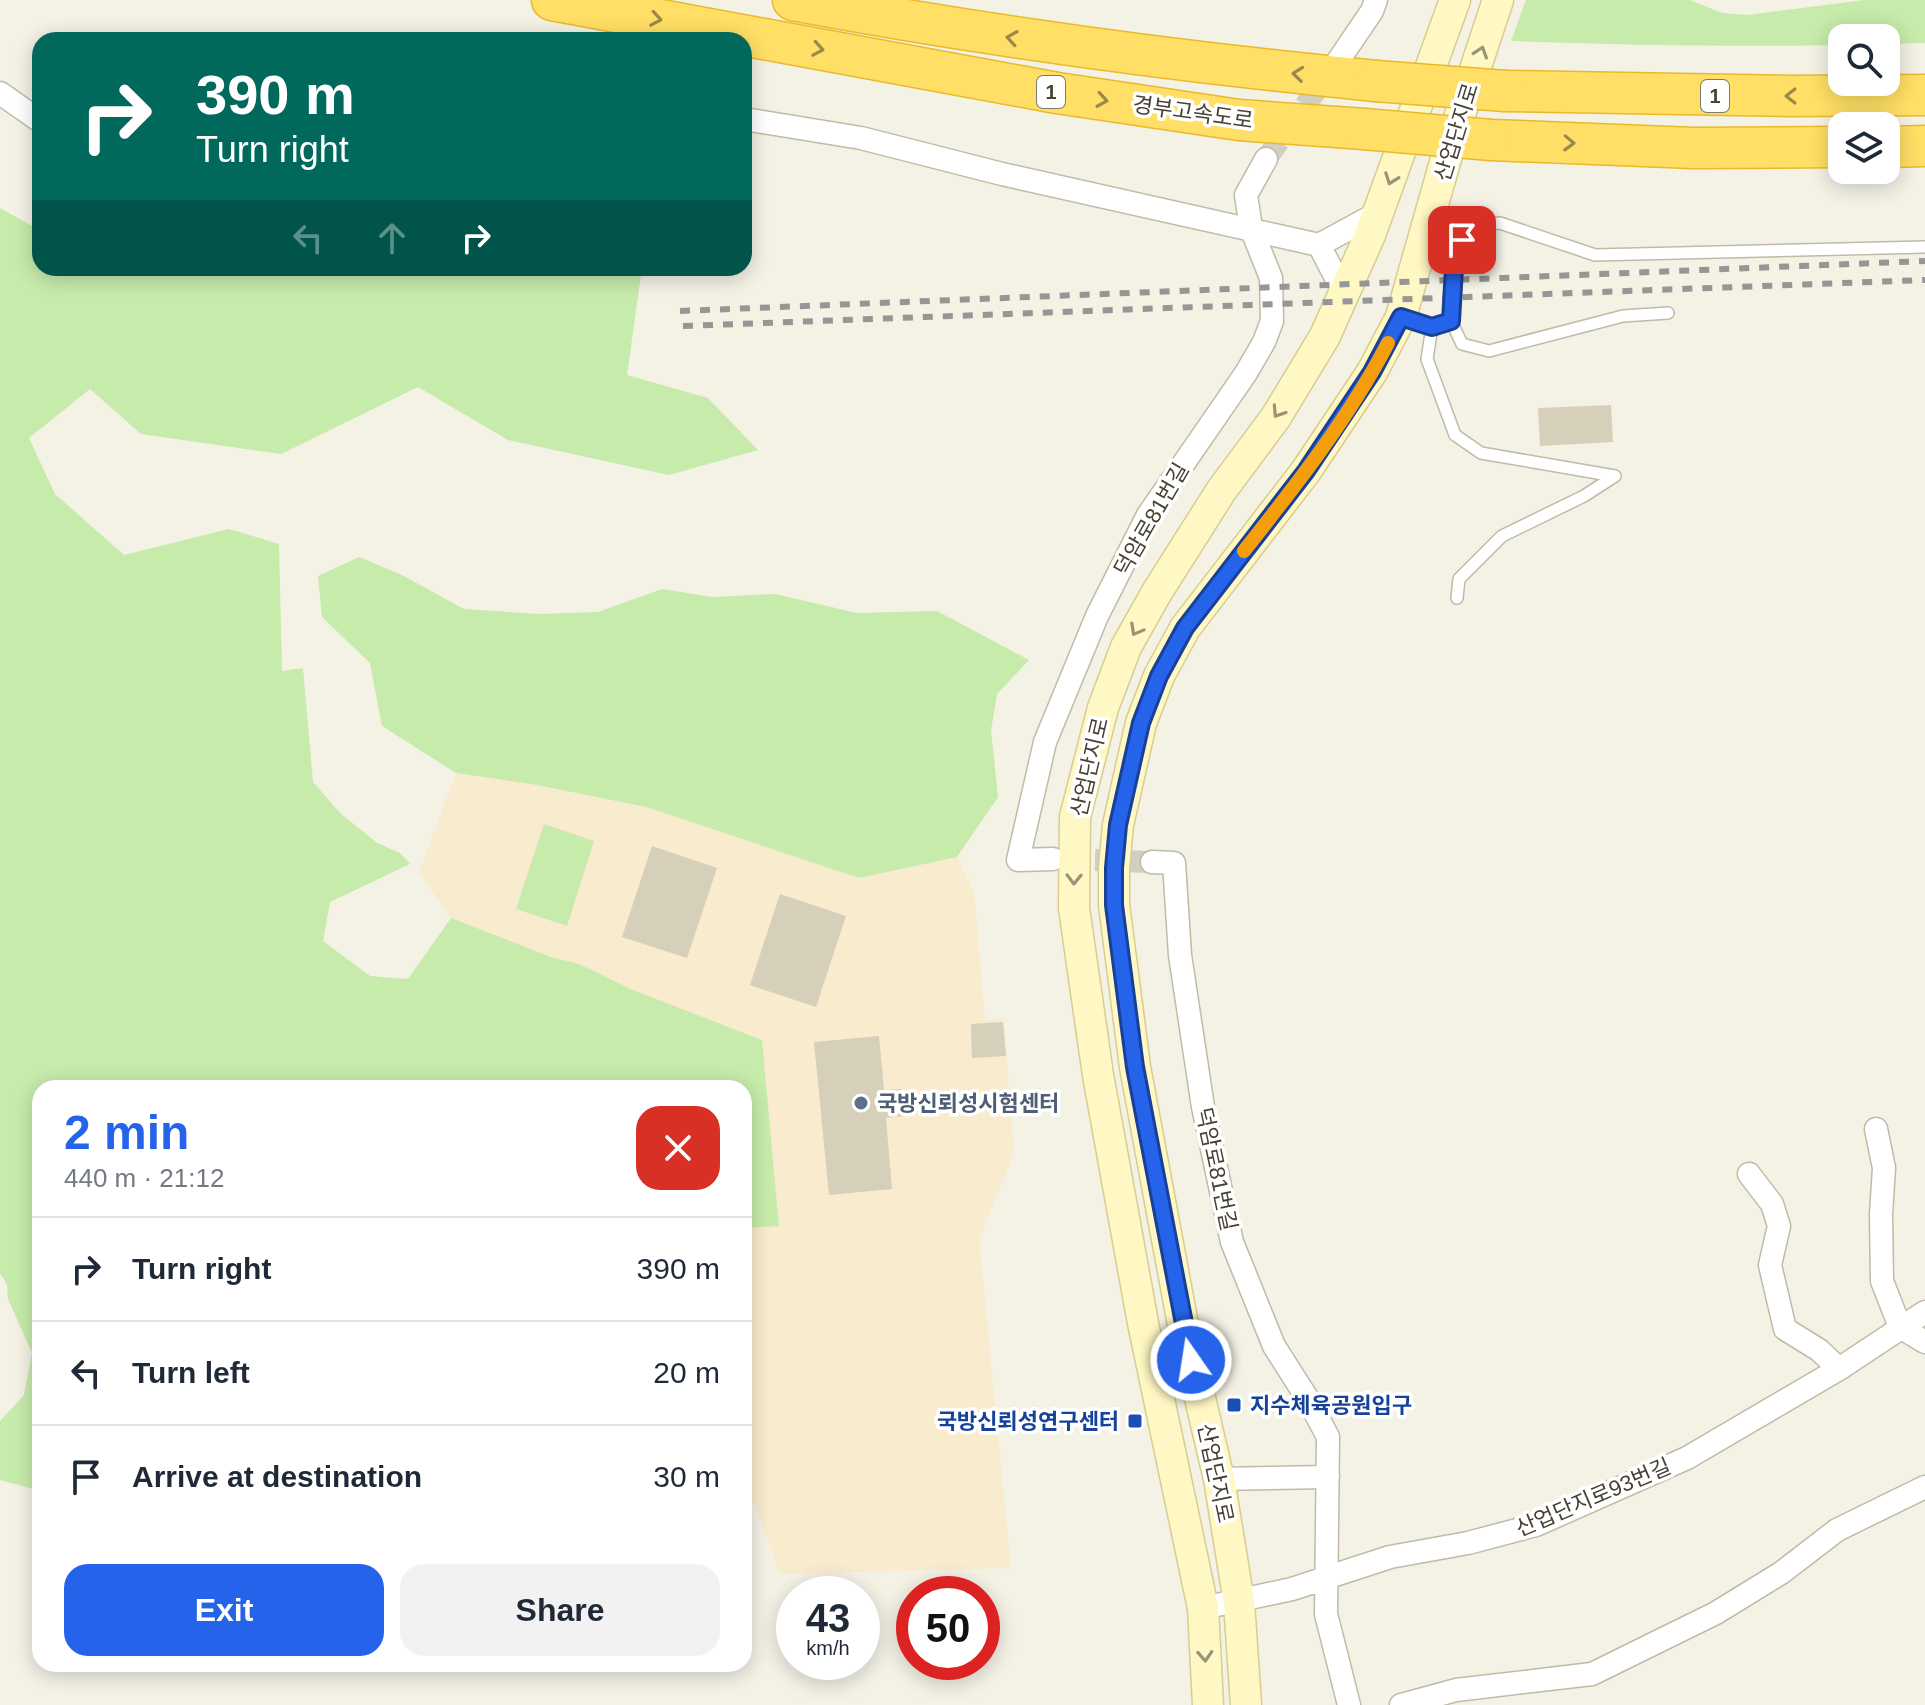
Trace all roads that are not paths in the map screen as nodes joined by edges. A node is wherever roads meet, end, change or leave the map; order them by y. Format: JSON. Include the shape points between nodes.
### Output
{"nodes":[{"id":1,"x":552,"y":0,"type":"edge"},
{"id":2,"x":793,"y":0,"type":"edge"},
{"id":3,"x":1376,"y":0,"type":"edge"},
{"id":4,"x":1455,"y":0,"type":"edge"},
{"id":5,"x":1498,"y":0,"type":"edge"},
{"id":6,"x":726,"y":32,"type":"edge"},
{"id":7,"x":752,"y":37,"type":"edge"},
{"id":8,"x":1338,"y":61,"type":"tunnel mouth"},
{"id":9,"x":0,"y":93,"type":"edge"},
{"id":10,"x":1925,"y":95,"type":"edge"},
{"id":11,"x":32,"y":115,"type":"edge"},
{"id":12,"x":752,"y":120,"type":"edge"},
{"id":13,"x":1925,"y":146,"type":"edge"},
{"id":14,"x":1828,"y":147,"type":"edge"},
{"id":15,"x":1900,"y":147,"type":"edge"},
{"id":16,"x":1266,"y":159,"type":"tunnel mouth"},
{"id":17,"x":1378,"y":213,"type":"junction"},
{"id":18,"x":1251,"y":228,"type":"junction"},
{"id":19,"x":1319,"y":245,"type":"junction"},
{"id":20,"x":1925,"y":247,"type":"edge"},
{"id":21,"x":1344,"y":293,"type":"junction"},
{"id":22,"x":1668,"y":313,"type":"dead end"},
{"id":23,"x":1401,"y":317,"type":"junction"},
{"id":24,"x":1451,"y":321,"type":"junction"},
{"id":25,"x":1432,"y":327,"type":"junction"},
{"id":26,"x":1457,"y":598,"type":"dead end"},
{"id":27,"x":1053,"y":859,"type":"tunnel mouth"},
{"id":28,"x":1152,"y":862,"type":"tunnel mouth"},
{"id":29,"x":1876,"y":1129,"type":"dead end"},
{"id":30,"x":1749,"y":1174,"type":"dead end"},
{"id":31,"x":1925,"y":1312,"type":"edge"},
{"id":32,"x":1900,"y":1327,"type":"junction"},
{"id":33,"x":1925,"y":1342,"type":"edge"},
{"id":34,"x":1839,"y":1369,"type":"junction"},
{"id":35,"x":1328,"y":1477,"type":"junction"},
{"id":36,"x":1219,"y":1479,"type":"junction"},
{"id":37,"x":1925,"y":1487,"type":"edge"},
{"id":38,"x":1328,"y":1576,"type":"junction"},
{"id":39,"x":1239,"y":1602,"type":"junction"},
{"id":40,"x":1203,"y":1608,"type":"junction"},
{"id":41,"x":1208,"y":1705,"type":"edge"},
{"id":42,"x":1246,"y":1705,"type":"edge"},
{"id":43,"x":1349,"y":1705,"type":"edge"},
{"id":44,"x":1401,"y":1705,"type":"edge"}],
"edges":[{"from":1,"to":6,"type":"highway","name":"경부고속도로","number":"1","one_way":true,"bridge":true},
{"from":10,"to":2,"type":"highway","number":"1","one_way":true,"bridge":true,"via":[[1505,91],[1376,81],[1048,43]]},
{"from":3,"to":8,"type":"street"},
{"from":4,"to":17,"type":"main road","name":"산업단지로","one_way":true},
{"from":23,"to":5,"type":"main road","name":"산업단지로","one_way":true},
{"from":7,"to":14,"type":"highway","name":"경부고속도로","number":"1","one_way":true,"bridge":true,"via":[[1057,93],[1239,120],[1491,140]]},
{"from":9,"to":11,"type":"street"},
{"from":12,"to":18,"type":"street","via":[[861,138]]},
{"from":13,"to":15,"type":"highway"},
{"from":16,"to":18,"type":"street","name":"덕암로81번길","via":[[1246,195]]},
{"from":17,"to":19,"type":"street"},
{"from":17,"to":21,"type":"main road","name":"산업단지로"},
{"from":18,"to":19,"type":"street"},
{"from":18,"to":27,"type":"street","name":"덕암로81번길","via":[[1271,278],[1272,321],[1246,373],[1148,515],[1097,616],[1045,742],[1018,860]]},
{"from":19,"to":21,"type":"street"},
{"from":20,"to":24,"type":"lane","via":[[1595,255],[1500,223],[1476,225],[1462,240],[1454,268]]},
{"from":21,"to":40,"type":"main road","name":"산업단지로","one_way":true,"via":[[1325,336],[1276,417],[1221,491],[1126,647],[1103,708],[1075,817],[1074,908],[1098,1075]]},
{"from":22,"to":24,"type":"lane","via":[[1623,316],[1489,351],[1462,344]]},
{"from":23,"to":25,"type":"lane"},
{"from":23,"to":36,"type":"main road","name":"산업단지로","via":[[1372,372],[1306,471],[1185,628],[1141,723],[1118,825],[1114,905],[1135,1067],[1184,1330]]},
{"from":24,"to":25,"type":"lane"},
{"from":25,"to":26,"type":"lane","via":[[1427,359],[1455,435],[1481,453],[1615,476],[1502,536],[1459,579]]},
{"from":28,"to":35,"type":"street","name":"덕암로81번길","via":[[1174,863],[1180,955],[1203,1107],[1232,1242],[1274,1346],[1328,1437]]},
{"from":29,"to":32,"type":"street","via":[[1884,1168],[1882,1281]]},
{"from":30,"to":34,"type":"street","via":[[1772,1204],[1779,1226],[1770,1265],[1785,1329]]},
{"from":31,"to":32,"type":"street","name":"산업단지로93번길"},
{"from":32,"to":33,"type":"street"},
{"from":32,"to":34,"type":"street","name":"산업단지로93번길"},
{"from":34,"to":38,"type":"street","name":"산업단지로93번길","via":[[1687,1458],[1593,1502],[1536,1525]]},
{"from":35,"to":36,"type":"street"},
{"from":35,"to":38,"type":"street"},
{"from":36,"to":39,"type":"main road","name":"산업단지로"},
{"from":37,"to":44,"type":"street","via":[[1837,1530],[1716,1613],[1592,1674],[1456,1690]]},
{"from":38,"to":39,"type":"street","name":"산업단지로93번길"},
{"from":38,"to":43,"type":"street","via":[[1326,1614]]},
{"from":39,"to":40,"type":"street","name":"산업단지로93번길"},
{"from":39,"to":42,"type":"main road","name":"산업단지로"},
{"from":40,"to":41,"type":"main road","name":"산업단지로","one_way":true}]}
